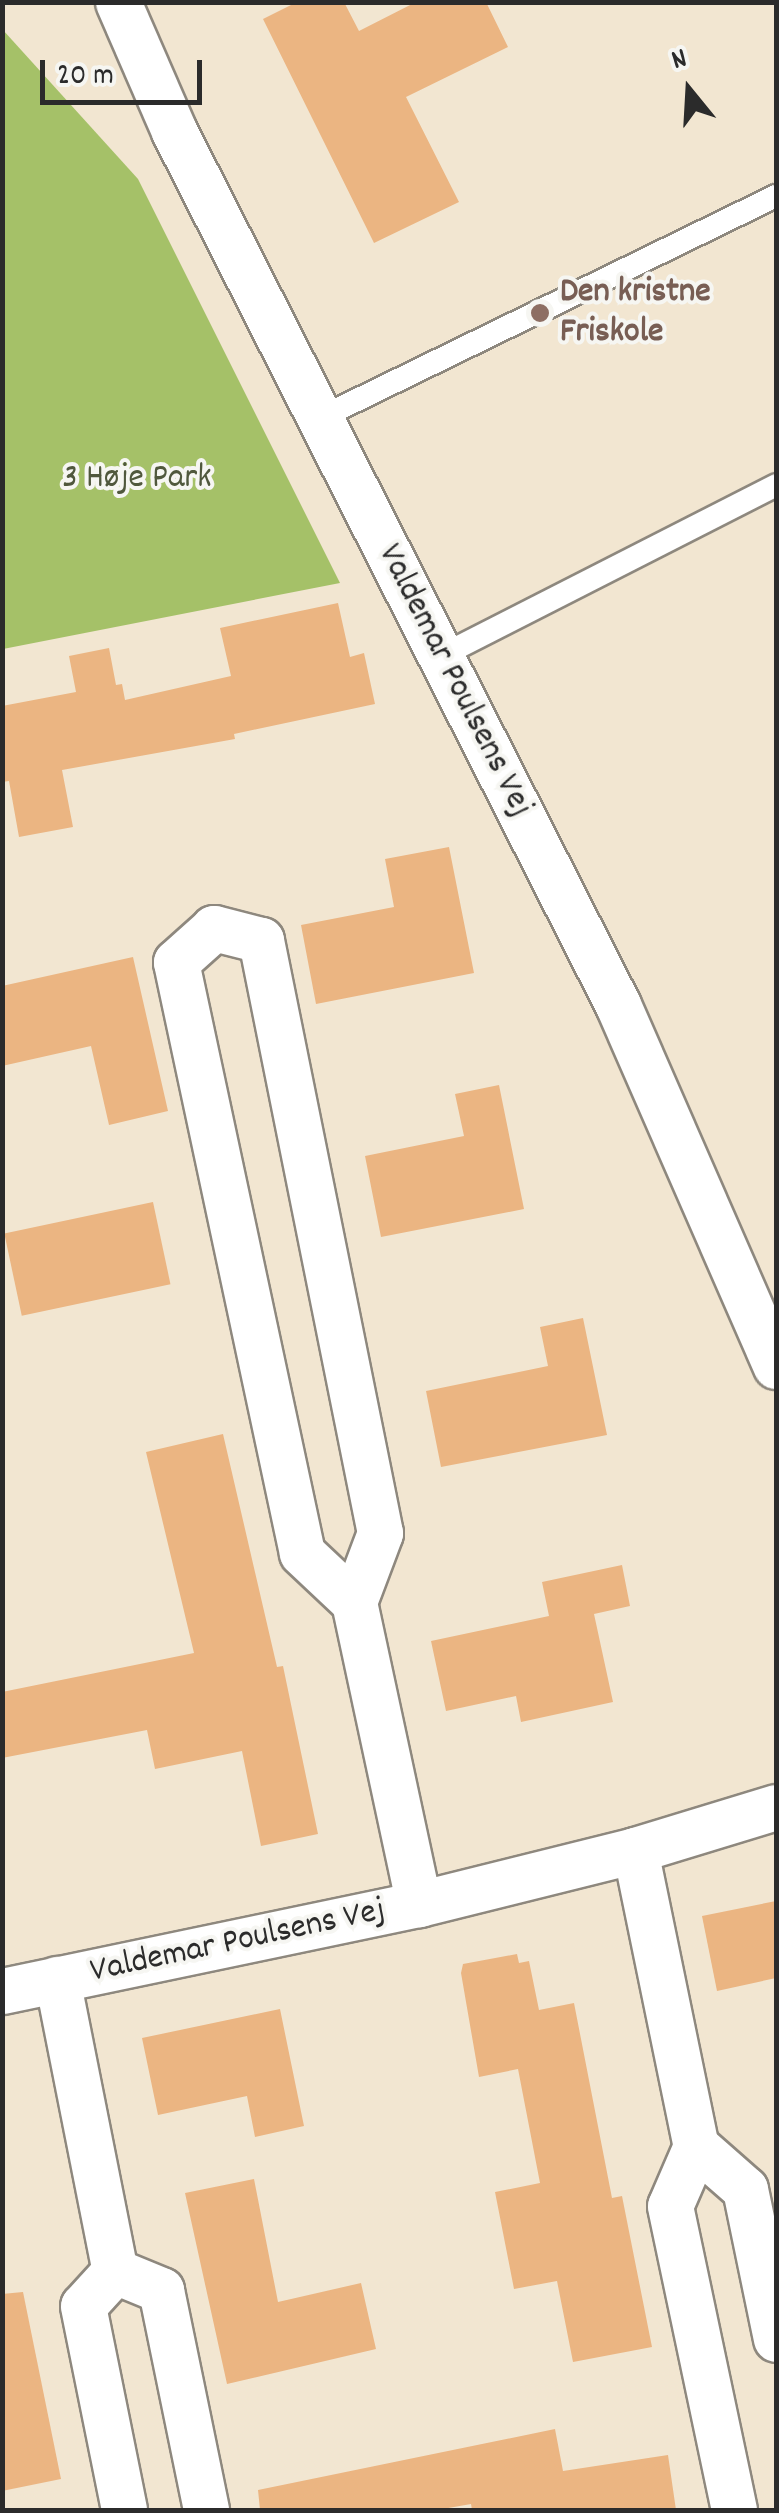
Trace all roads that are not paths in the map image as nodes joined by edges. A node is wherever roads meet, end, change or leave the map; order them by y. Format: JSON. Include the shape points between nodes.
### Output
{"nodes":[{"id":1,"x":118,"y":2,"type":"edge"},
{"id":2,"x":776,"y":196,"type":"edge"},
{"id":3,"x":320,"y":418,"type":"junction"},
{"id":4,"x":776,"y":485,"type":"edge"},
{"id":5,"x":441,"y":656,"type":"junction"},
{"id":6,"x":776,"y":1366,"type":"edge"},
{"id":7,"x":354,"y":1602,"type":"junction"},
{"id":8,"x":776,"y":1807,"type":"edge"},
{"id":9,"x":636,"y":1850,"type":"junction"},
{"id":10,"x":419,"y":1904,"type":"junction"},
{"id":11,"x":56,"y":1980,"type":"junction"},
{"id":12,"x":2,"y":1991,"type":"edge"},
{"id":13,"x":696,"y":2146,"type":"junction"},
{"id":14,"x":115,"y":2271,"type":"junction"},
{"id":15,"x":776,"y":2339,"type":"edge"},
{"id":16,"x":124,"y":2510,"type":"edge"},
{"id":17,"x":206,"y":2510,"type":"edge"},
{"id":18,"x":734,"y":2510,"type":"edge"}],
"edges":[{"from":1,"to":3,"type":"street","name":"Valdemar Poulsens Vej","via":[[174,132]]},
{"from":2,"to":3,"type":"lane"},
{"from":3,"to":5,"type":"street","name":"Valdemar Poulsens Vej"},
{"from":4,"to":5,"type":"lane"},
{"from":5,"to":6,"type":"street","name":"Valdemar Poulsens Vej","via":[[618,1005]]},
{"from":7,"to":7,"type":"street","via":[[302,1552],[176,962],[214,928],[261,940],[380,1533]]},
{"from":7,"to":10,"type":"street","name":"Valdemar Poulsens Vej"},
{"from":8,"to":9,"type":"street","name":"Valdemar Poulsens Vej"},
{"from":9,"to":10,"type":"street","name":"Valdemar Poulsens Vej"},
{"from":9,"to":13,"type":"street"},
{"from":10,"to":11,"type":"street","name":"Valdemar Poulsens Vej"},
{"from":11,"to":12,"type":"street","name":"Valdemar Poulsens Vej"},
{"from":11,"to":14,"type":"street","name":"Valdemar Poulsens Vej"},
{"from":13,"to":15,"type":"street","via":[[745,2189]]},
{"from":13,"to":18,"type":"street","via":[[670,2206]]},
{"from":14,"to":16,"type":"street","via":[[83,2306]]},
{"from":14,"to":17,"type":"street","via":[[160,2290]]}]}
